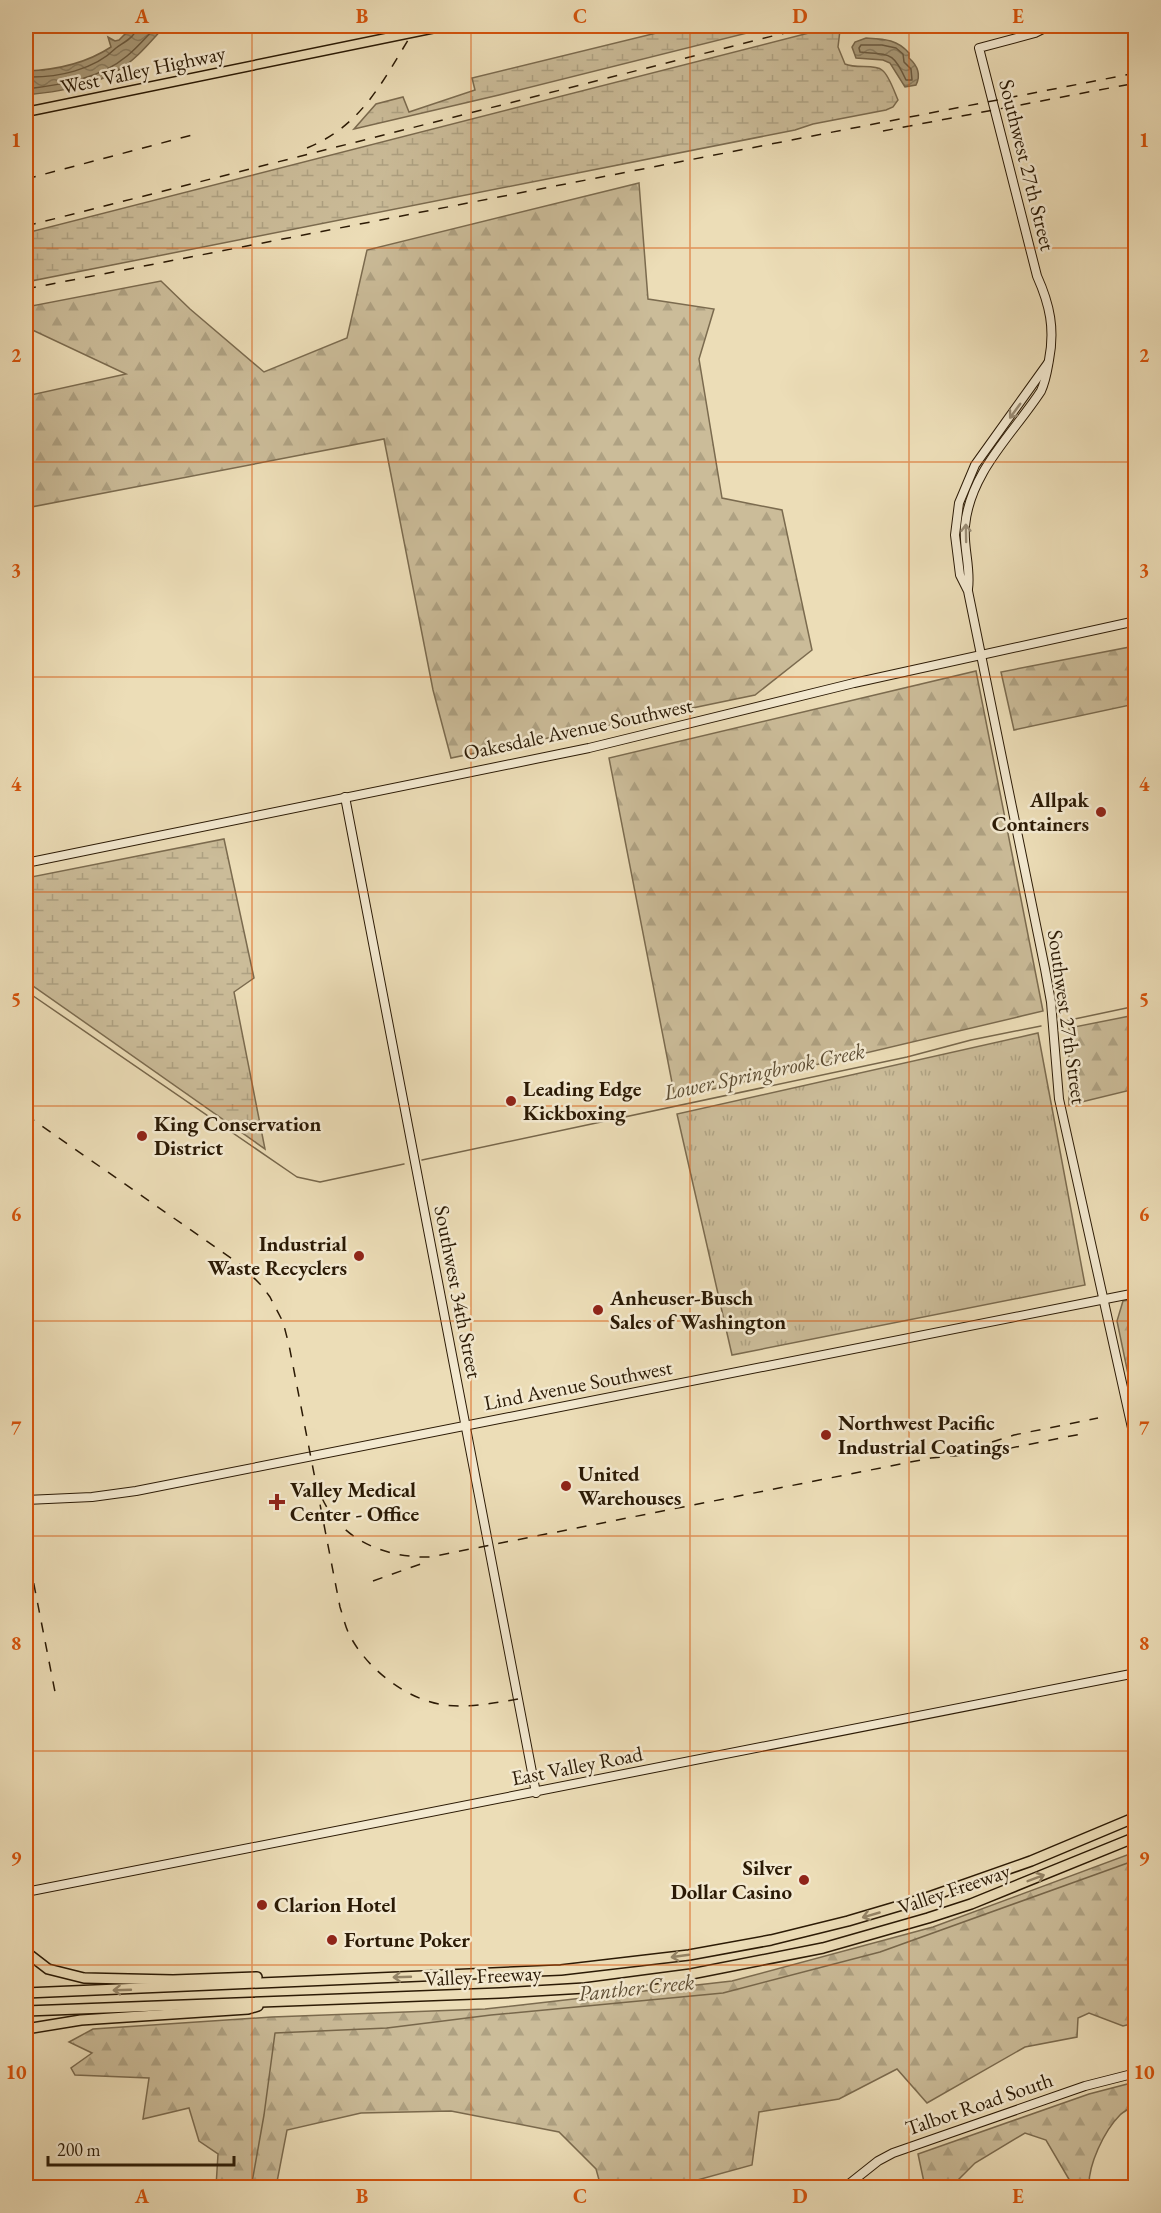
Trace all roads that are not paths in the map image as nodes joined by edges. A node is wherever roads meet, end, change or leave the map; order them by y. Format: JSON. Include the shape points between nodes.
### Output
{"nodes":[{"id":1,"x":445,"y":26,"type":"edge"},
{"id":2,"x":1049,"y":26,"type":"edge"},
{"id":3,"x":26,"y":112,"type":"edge"},
{"id":4,"x":1136,"y":621,"type":"edge"},
{"id":5,"x":982,"y":657,"type":"junction"},
{"id":6,"x":345,"y":797,"type":"junction"},
{"id":7,"x":26,"y":863,"type":"edge"},
{"id":8,"x":1136,"y":1293,"type":"edge"},
{"id":9,"x":1102,"y":1300,"type":"junction"},
{"id":10,"x":465,"y":1426,"type":"junction"},
{"id":11,"x":1136,"y":1446,"type":"edge"},
{"id":12,"x":26,"y":1500,"type":"edge"},
{"id":13,"x":1136,"y":1673,"type":"edge"},
{"id":14,"x":536,"y":1793,"type":"junction"},
{"id":15,"x":1136,"y":1817,"type":"edge"},
{"id":16,"x":1136,"y":1837,"type":"edge"},
{"id":17,"x":26,"y":1892,"type":"edge"},
{"id":18,"x":981,"y":1899,"type":"junction"},
{"id":19,"x":26,"y":1952,"type":"edge"},
{"id":20,"x":307,"y":1980,"type":"junction"},
{"id":21,"x":26,"y":1993,"type":"edge"},
{"id":22,"x":266,"y":2003,"type":"junction"},
{"id":23,"x":26,"y":2006,"type":"edge"},
{"id":24,"x":26,"y":2011,"type":"edge"},
{"id":25,"x":26,"y":2029,"type":"edge"},
{"id":26,"x":1136,"y":2073,"type":"edge"},
{"id":27,"x":844,"y":2187,"type":"edge"}],
"edges":[{"from":1,"to":3,"type":"main road","name":"West Valley Highway"},
{"from":2,"to":5,"type":"street","name":"Southwest 27th Street","via":[[979,48],[1037,276],[1050,310],[1052,341],[1048,363],[975,465],[961,495],[956,546]]},
{"from":4,"to":5,"type":"street","name":"Oakesdale Avenue Southwest"},
{"from":5,"to":6,"type":"street","name":"Oakesdale Avenue Southwest","via":[[854,683],[589,748]]},
{"from":5,"to":9,"type":"street","name":"Southwest 27th Street","via":[[1051,1002],[1059,1099]]},
{"from":6,"to":7,"type":"street","name":"Oakesdale Avenue Southwest"},
{"from":6,"to":10,"type":"street","name":"Southwest 34th Street"},
{"from":8,"to":9,"type":"street","name":"Lind Avenue Southwest"},
{"from":9,"to":10,"type":"street","name":"Lind Avenue Southwest"},
{"from":9,"to":11,"type":"street","name":"Southwest 27th Street"},
{"from":10,"to":12,"type":"street","name":"Lind Avenue Southwest","via":[[136,1491]]},
{"from":10,"to":14,"type":"street","name":"Southwest 34th Street"},
{"from":13,"to":14,"type":"street","name":"East Valley Road"},
{"from":14,"to":17,"type":"street","name":"East Valley Road"},
{"from":15,"to":20,"type":"highway","name":"Valley Freeway","one_way":true,"via":[[926,1899],[771,1940],[669,1958],[561,1970]]},
{"from":18,"to":16,"type":"highway","name":"Valley Freeway","one_way":true},
{"from":18,"to":22,"type":"highway","name":"Valley Freeway","via":[[823,1948],[669,1978],[549,1991]]},
{"from":18,"to":23,"type":"highway","via":[[768,1956],[596,1982]]},
{"from":19,"to":20,"type":"highway","via":[[48,1969],[84,1978],[279,1976]]},
{"from":20,"to":21,"type":"highway","name":"Valley Freeway","one_way":true},
{"from":22,"to":24,"type":"highway","name":"Valley Freeway"},
{"from":22,"to":25,"type":"highway","via":[[248,2009],[81,2020]]},
{"from":26,"to":27,"type":"street","name":"Talbot Road South","via":[[1085,2086],[893,2153]]}]}
